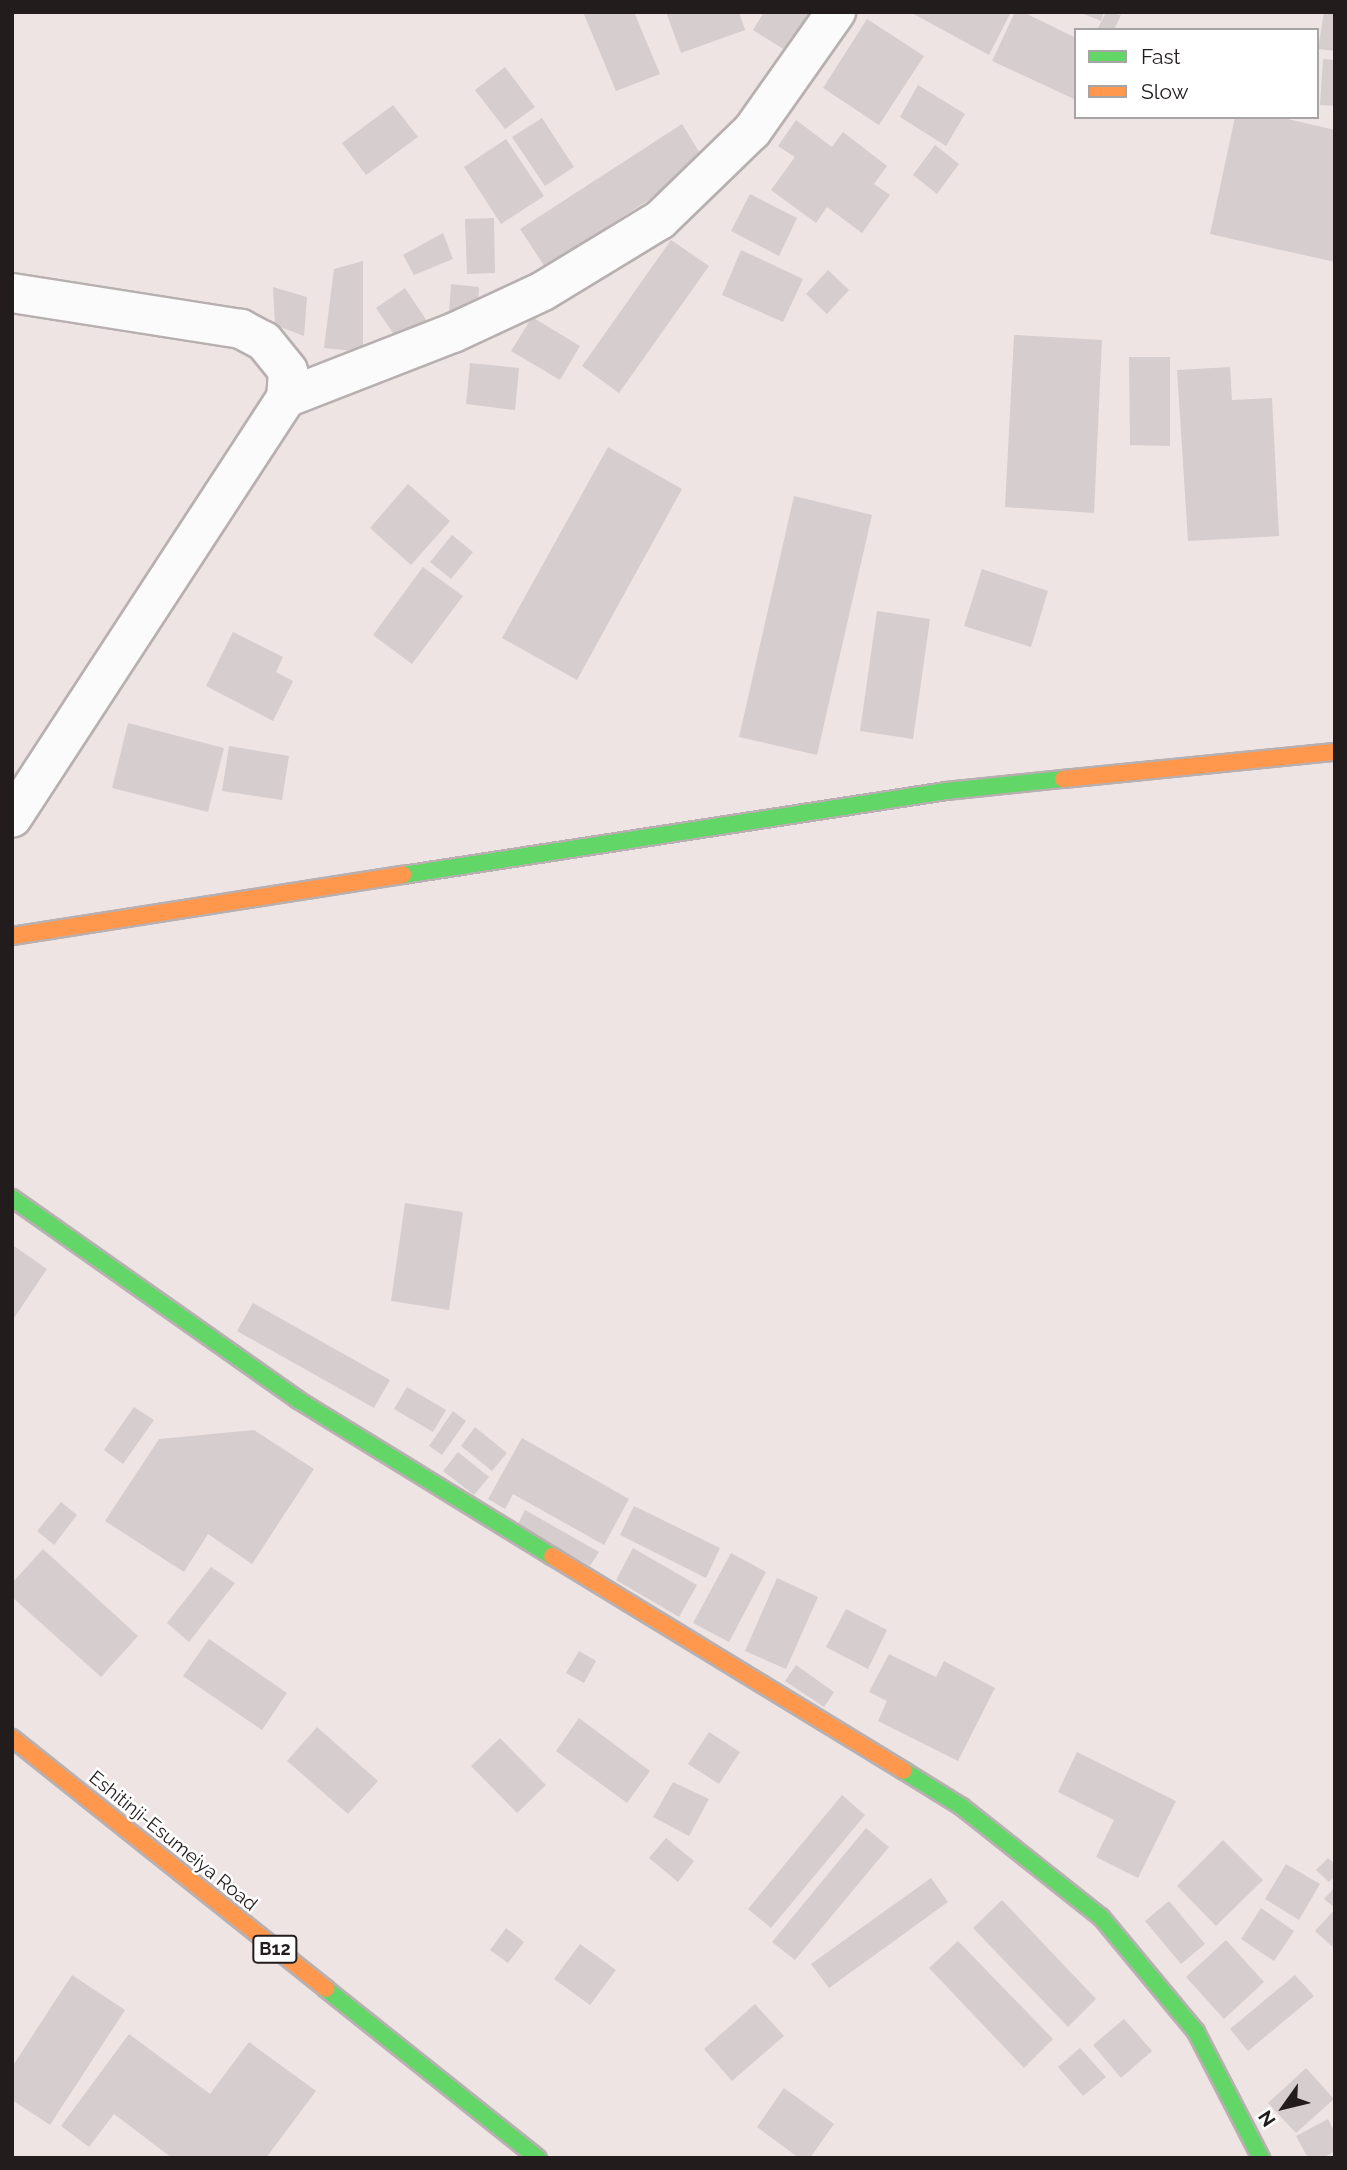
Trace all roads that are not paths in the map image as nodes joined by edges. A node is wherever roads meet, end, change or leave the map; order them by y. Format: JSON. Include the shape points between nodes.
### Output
{"nodes":[{"id":1,"x":836,"y":12,"type":"edge"},
{"id":2,"x":12,"y":293,"type":"edge"},
{"id":3,"x":286,"y":398,"type":"junction"},
{"id":4,"x":1335,"y":752,"type":"edge"},
{"id":5,"x":12,"y":818,"type":"edge"},
{"id":6,"x":12,"y":936,"type":"edge"},
{"id":7,"x":12,"y":1198,"type":"edge"},
{"id":8,"x":12,"y":1738,"type":"edge"},
{"id":9,"x":538,"y":2158,"type":"edge"},
{"id":10,"x":1261,"y":2158,"type":"edge"}],
"edges":[{"from":1,"to":3,"type":"street","via":[[752,131],[660,220],[543,291],[453,333]]},
{"from":2,"to":3,"type":"street","via":[[241,329],[264,341],[288,371]]},
{"from":3,"to":5,"type":"street"},
{"from":4,"to":6,"type":"main road","via":[[946,791]]},
{"from":7,"to":10,"type":"main road","via":[[299,1400],[962,1807],[1101,1917],[1196,2032]]},
{"from":8,"to":9,"type":"main road","name":"Eshitinji-Esumeiya Road","number":"B12"}]}
